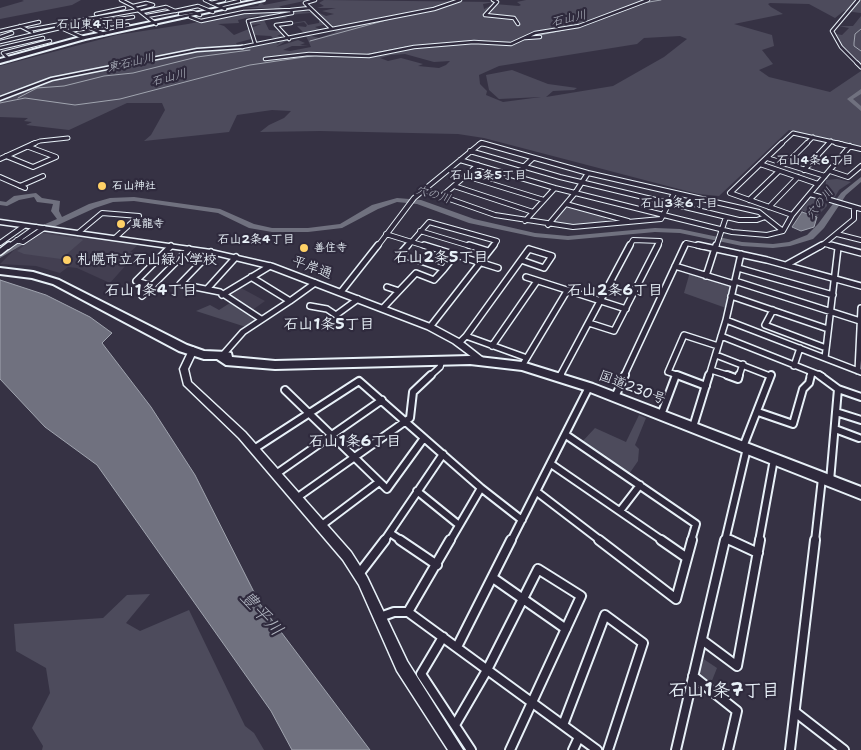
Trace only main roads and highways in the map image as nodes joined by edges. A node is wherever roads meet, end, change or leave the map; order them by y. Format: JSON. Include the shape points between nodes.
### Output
{"nodes":[{"id":1,"x":260,"y":0,"type":"edge"},
{"id":2,"x":0,"y":61,"type":"edge"},
{"id":3,"x":0,"y":271,"type":"edge"},
{"id":4,"x":861,"y":493,"type":"edge"}],
"edges":[{"from":1,"to":2,"type":"highway","via":[[130,27]]},
{"from":3,"to":4,"type":"highway","name":"国道230号","via":[[55,281],[183,348],[226,361],[275,365],[442,360],[525,362]]}]}
